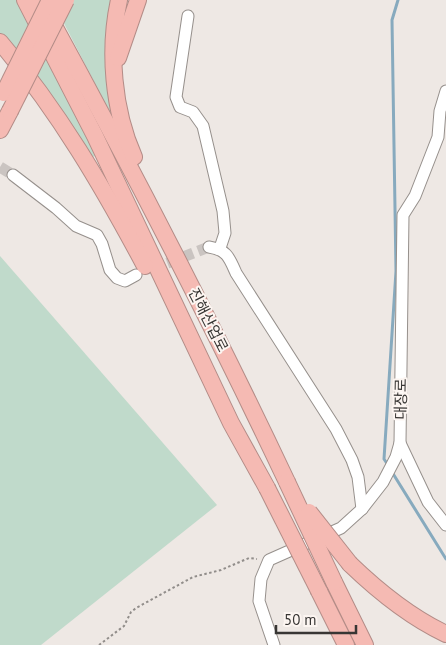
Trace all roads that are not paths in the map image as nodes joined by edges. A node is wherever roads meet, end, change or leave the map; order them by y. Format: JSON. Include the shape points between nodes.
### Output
{"nodes":[{"id":1,"x":25,"y":0,"type":"edge"},
{"id":2,"x":40,"y":0,"type":"edge"},
{"id":3,"x":50,"y":0,"type":"edge"},
{"id":4,"x":66,"y":0,"type":"edge"},
{"id":5,"x":119,"y":0,"type":"edge"},
{"id":6,"x":129,"y":0,"type":"edge"},
{"id":7,"x":138,"y":0,"type":"edge"},
{"id":8,"x":188,"y":16,"type":"dead end"},
{"id":9,"x":0,"y":42,"type":"edge"},
{"id":10,"x":114,"y":74,"type":"junction"},
{"id":11,"x":446,"y":91,"type":"edge"},
{"id":12,"x":5,"y":102,"type":"edge"},
{"id":13,"x":0,"y":130,"type":"edge"},
{"id":14,"x":13,"y":175,"type":"tunnel mouth"},
{"id":15,"x":136,"y":275,"type":"dead end"},
{"id":16,"x":235,"y":372,"type":"junction"},
{"id":17,"x":231,"y":423,"type":"junction"},
{"id":18,"x":400,"y":443,"type":"junction"},
{"id":19,"x":287,"y":482,"type":"junction"},
{"id":20,"x":362,"y":509,"type":"junction"},
{"id":21,"x":446,"y":525,"type":"edge"},
{"id":22,"x":319,"y":591,"type":"junction"},
{"id":23,"x":446,"y":634,"type":"edge"},
{"id":24,"x":274,"y":645,"type":"edge"},
{"id":25,"x":340,"y":645,"type":"edge"},
{"id":26,"x":346,"y":645,"type":"edge"},
{"id":27,"x":365,"y":645,"type":"edge"}],
"edges":[{"from":1,"to":17,"type":"highway","name":"진해산업로","via":[[96,136]]},
{"from":2,"to":16,"type":"highway","name":"진해산업로"},
{"from":3,"to":12,"type":"highway","bridge":true},
{"from":4,"to":12,"type":"highway","bridge":true},
{"from":5,"to":10,"type":"highway","via":[[112,55]]},
{"from":6,"to":10,"type":"highway","via":[[120,26]]},
{"from":7,"to":10,"type":"highway"},
{"from":8,"to":20,"type":"street","via":[[176,97],[180,107],[193,112],[202,126],[223,211],[225,233],[214,248],[228,256],[336,430],[358,477]]},
{"from":9,"to":17,"type":"highway","via":[[24,71],[104,189]]},
{"from":10,"to":16,"type":"highway","via":[[121,120],[133,154]]},
{"from":11,"to":18,"type":"street","name":"대장로","via":[[438,136],[404,215]]},
{"from":12,"to":13,"type":"highway"},
{"from":14,"to":15,"type":"street","via":[[76,226],[97,235],[110,270],[117,278],[125,281]]},
{"from":16,"to":19,"type":"highway","name":"진해산업로"},
{"from":17,"to":22,"type":"highway","name":"진해산업로","bridge":true},
{"from":18,"to":20,"type":"street","name":"대장로","via":[[383,482]]},
{"from":18,"to":21,"type":"street","via":[[428,502]]},
{"from":19,"to":23,"type":"highway","bridge":true,"via":[[350,564],[394,602]]},
{"from":19,"to":27,"type":"highway","name":"진해산업로","bridge":true},
{"from":20,"to":24,"type":"street","name":"대장로","via":[[341,528],[269,560],[261,579],[259,601]]},
{"from":22,"to":25,"type":"highway"},
{"from":22,"to":26,"type":"highway","name":"진해산업로"}]}
